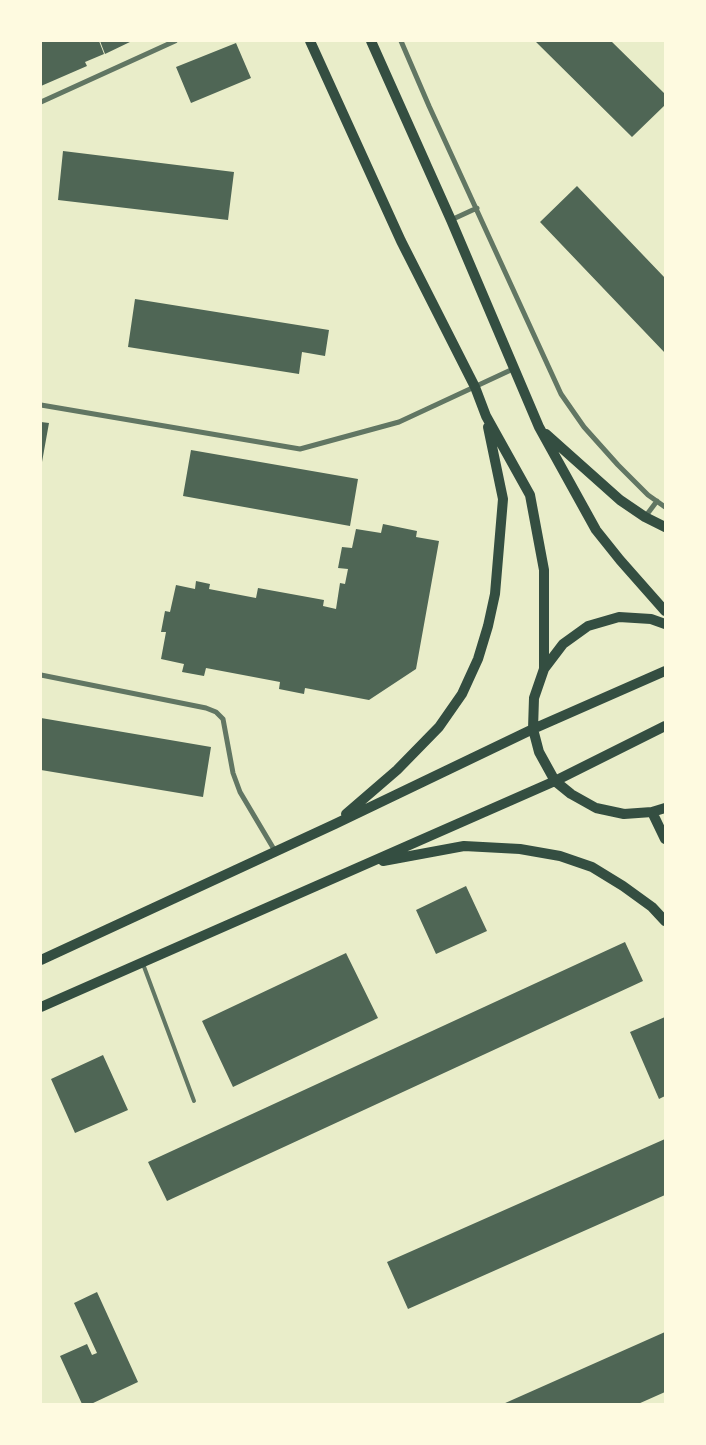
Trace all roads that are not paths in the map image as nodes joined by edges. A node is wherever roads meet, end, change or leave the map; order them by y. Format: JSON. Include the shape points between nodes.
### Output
{"nodes":[{"id":1,"x":175,"y":41,"type":"edge"},
{"id":2,"x":310,"y":41,"type":"edge"},
{"id":3,"x":371,"y":41,"type":"edge"},
{"id":4,"x":401,"y":41,"type":"edge"},
{"id":5,"x":41,"y":102,"type":"edge"},
{"id":6,"x":476,"y":208,"type":"junction"},
{"id":7,"x":451,"y":220,"type":"junction"},
{"id":8,"x":513,"y":369,"type":"junction"},
{"id":9,"x":475,"y":387,"type":"junction"},
{"id":10,"x":41,"y":405,"type":"edge"},
{"id":11,"x":486,"y":416,"type":"junction"},
{"id":12,"x":539,"y":428,"type":"junction"},
{"id":13,"x":657,"y":501,"type":"junction"},
{"id":14,"x":665,"y":507,"type":"edge"},
{"id":15,"x":645,"y":517,"type":"junction"},
{"id":16,"x":665,"y":526,"type":"edge"},
{"id":17,"x":665,"y":611,"type":"edge"},
{"id":18,"x":665,"y":624,"type":"edge"},
{"id":19,"x":544,"y":669,"type":"junction"},
{"id":20,"x":665,"y":671,"type":"edge"},
{"id":21,"x":41,"y":675,"type":"edge"},
{"id":22,"x":665,"y":726,"type":"edge"},
{"id":23,"x":533,"y":729,"type":"junction"},
{"id":24,"x":555,"y":781,"type":"junction"},
{"id":25,"x":665,"y":808,"type":"edge"},
{"id":26,"x":652,"y":812,"type":"junction"},
{"id":27,"x":335,"y":824,"type":"junction"},
{"id":28,"x":665,"y":839,"type":"edge"},
{"id":29,"x":275,"y":851,"type":"junction"},
{"id":30,"x":367,"y":863,"type":"junction"},
{"id":31,"x":665,"y":920,"type":"edge"},
{"id":32,"x":41,"y":960,"type":"edge"},
{"id":33,"x":142,"y":961,"type":"junction"},
{"id":34,"x":41,"y":1007,"type":"edge"},
{"id":35,"x":194,"y":1101,"type":"dead end"}],
"edges":[{"from":1,"to":5,"type":"street"},
{"from":2,"to":9,"type":"main road","via":[[401,241]]},
{"from":3,"to":7,"type":"main road"},
{"from":4,"to":6,"type":"street"},
{"from":6,"to":7,"type":"street"},
{"from":6,"to":13,"type":"street","via":[[561,394],[584,427],[618,465]]},
{"from":7,"to":8,"type":"main road"},
{"from":8,"to":9,"type":"street"},
{"from":8,"to":12,"type":"main road"},
{"from":9,"to":10,"type":"street","via":[[399,422],[300,449]]},
{"from":9,"to":11,"type":"main road"},
{"from":11,"to":19,"type":"main road","via":[[530,495],[544,570]]},
{"from":11,"to":27,"type":"main road","via":[[503,499],[496,594],[478,659],[462,694],[439,727],[397,770]]},
{"from":12,"to":15,"type":"main road","via":[[620,500]]},
{"from":12,"to":17,"type":"main road","via":[[596,530]]},
{"from":13,"to":14,"type":"street"},
{"from":13,"to":15,"type":"street"},
{"from":15,"to":16,"type":"main road"},
{"from":18,"to":19,"type":"main road","via":[[652,619],[619,617],[588,626],[562,644]]},
{"from":19,"to":23,"type":"main road","via":[[534,698]]},
{"from":20,"to":23,"type":"main road"},
{"from":21,"to":29,"type":"street","via":[[216,712],[223,719],[233,773],[240,792]]},
{"from":22,"to":24,"type":"main road"},
{"from":23,"to":24,"type":"main road","via":[[539,752]]},
{"from":23,"to":27,"type":"main road"},
{"from":24,"to":26,"type":"main road","via":[[596,808],[624,814]]},
{"from":24,"to":30,"type":"main road"},
{"from":25,"to":26,"type":"main road"},
{"from":26,"to":28,"type":"main road"},
{"from":27,"to":29,"type":"main road"},
{"from":29,"to":32,"type":"main road"},
{"from":30,"to":31,"type":"main road","via":[[464,846],[520,849],[560,856],[592,866],[652,907]]},
{"from":30,"to":33,"type":"main road"},
{"from":33,"to":34,"type":"main road"},
{"from":33,"to":35,"type":"lane"}]}
